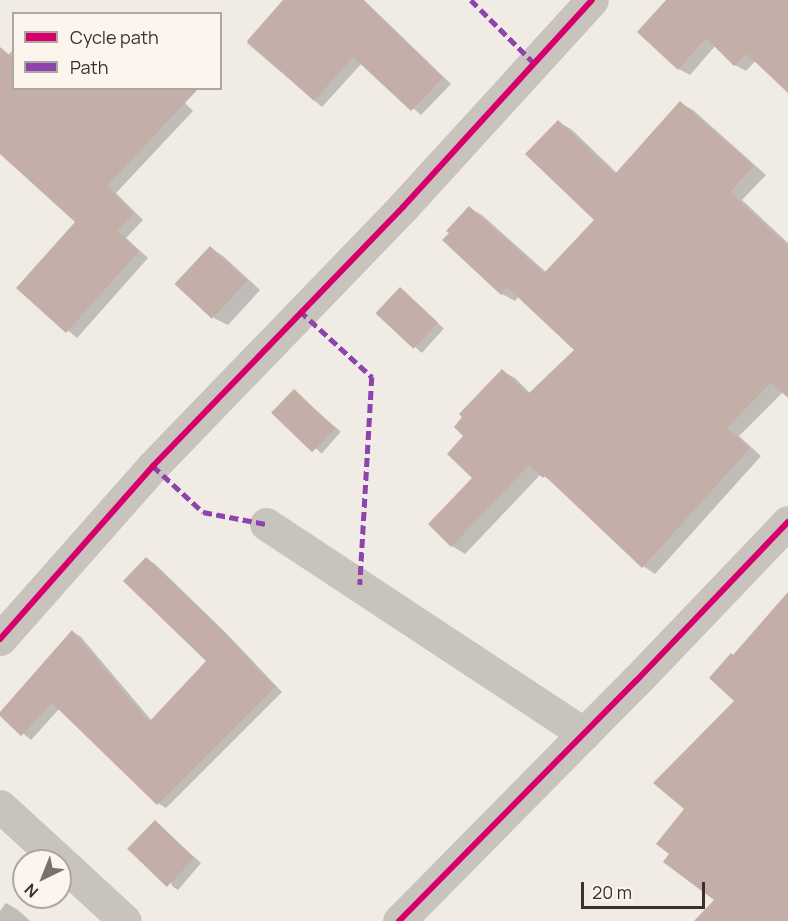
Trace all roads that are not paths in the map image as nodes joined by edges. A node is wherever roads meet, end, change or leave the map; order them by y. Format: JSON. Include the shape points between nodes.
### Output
{"nodes":[{"id":1,"x":592,"y":0,"type":"edge"},
{"id":2,"x":788,"y":522,"type":"edge"},
{"id":3,"x":266,"y":524,"type":"dead end"},
{"id":4,"x":0,"y":639,"type":"edge"},
{"id":5,"x":584,"y":734,"type":"junction"},
{"id":6,"x":0,"y":806,"type":"edge"},
{"id":7,"x":47,"y":849,"type":"edge"},
{"id":8,"x":72,"y":872,"type":"edge"},
{"id":9,"x":125,"y":921,"type":"edge"},
{"id":10,"x":399,"y":921,"type":"edge"}],
"edges":[{"from":1,"to":4,"type":"street","via":[[402,207],[153,466]]},
{"from":2,"to":5,"type":"street"},
{"from":3,"to":5,"type":"street"},
{"from":5,"to":10,"type":"street"},
{"from":6,"to":7,"type":"street"},
{"from":8,"to":9,"type":"street"}]}
